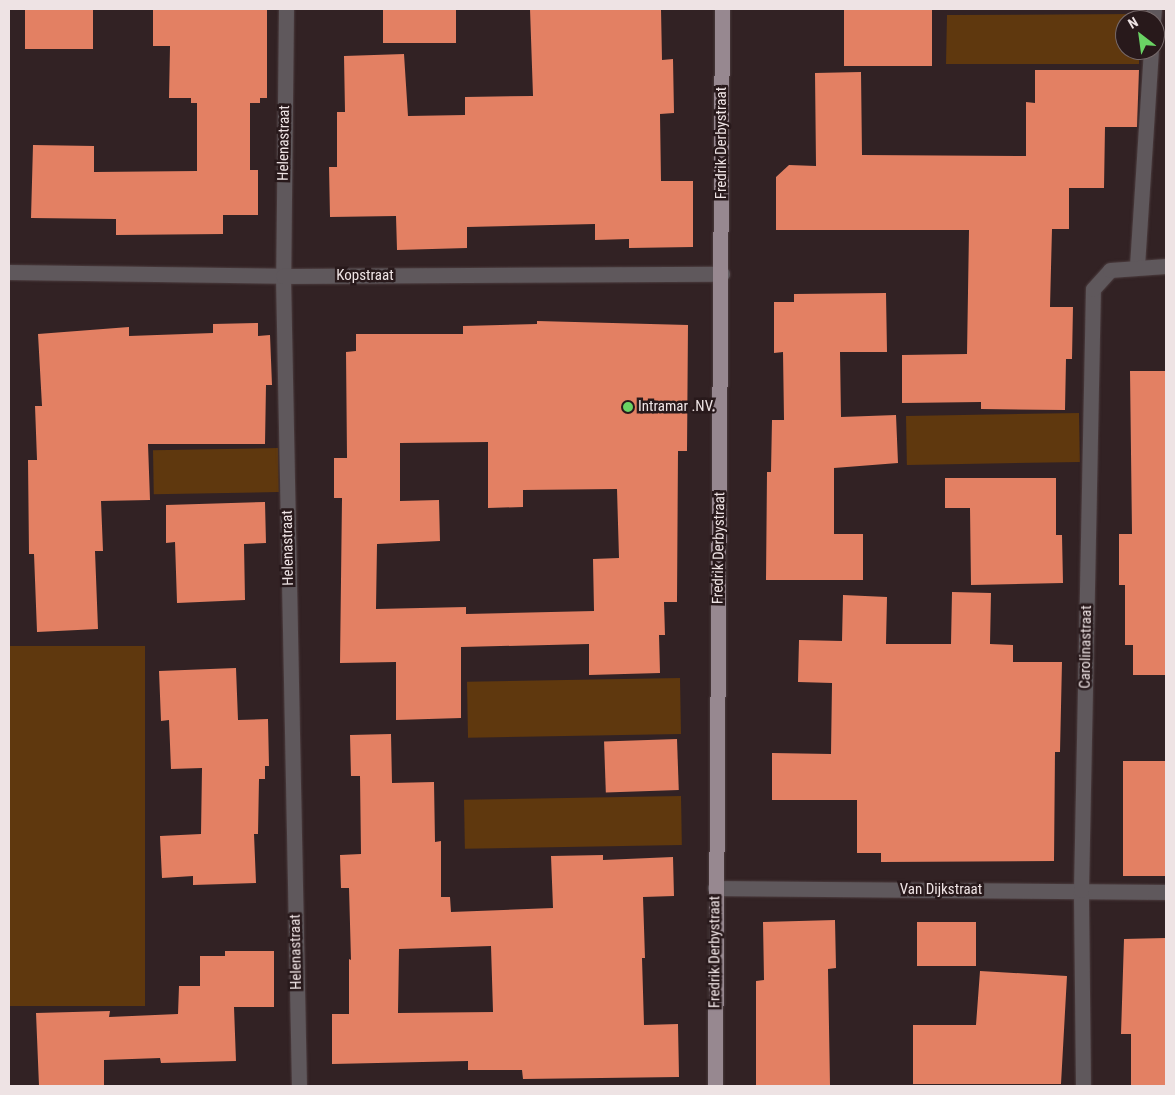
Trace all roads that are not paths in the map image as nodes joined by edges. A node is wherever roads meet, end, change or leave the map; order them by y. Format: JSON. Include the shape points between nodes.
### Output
{"nodes":[{"id":1,"x":286,"y":9,"type":"edge"},
{"id":2,"x":722,"y":9,"type":"edge"},
{"id":3,"x":1150,"y":60,"type":"edge"},
{"id":4,"x":1137,"y":266,"type":"junction"},
{"id":5,"x":1166,"y":266,"type":"edge"},
{"id":6,"x":9,"y":272,"type":"edge"},
{"id":7,"x":722,"y":274,"type":"junction"},
{"id":8,"x":283,"y":276,"type":"junction"},
{"id":9,"x":715,"y":888,"type":"junction"},
{"id":10,"x":1081,"y":890,"type":"junction"},
{"id":11,"x":1166,"y":892,"type":"edge"},
{"id":12,"x":299,"y":1086,"type":"edge"},
{"id":13,"x":715,"y":1086,"type":"edge"},
{"id":14,"x":1083,"y":1086,"type":"edge"}],
"edges":[{"from":1,"to":8,"type":"street","name":"Helenastraat"},
{"from":2,"to":7,"type":"main road","name":"Fredrik Derbystraat"},
{"from":3,"to":4,"type":"street"},
{"from":4,"to":5,"type":"street","name":"Carolinastraat"},
{"from":4,"to":10,"type":"street","name":"Carolinastraat","via":[[1110,270],[1094,289]]},
{"from":6,"to":8,"type":"street","name":"Kopstraat"},
{"from":7,"to":8,"type":"street","name":"Kopstraat"},
{"from":7,"to":9,"type":"main road","name":"Fredrik Derbystraat"},
{"from":8,"to":12,"type":"street","name":"Helenastraat"},
{"from":9,"to":10,"type":"street","name":"Van Dijkstraat"},
{"from":9,"to":13,"type":"main road","name":"Fredrik Derbystraat"},
{"from":10,"to":11,"type":"street","name":"Van Dijkstraat"},
{"from":10,"to":14,"type":"street","name":"Carolinastraat"}]}
